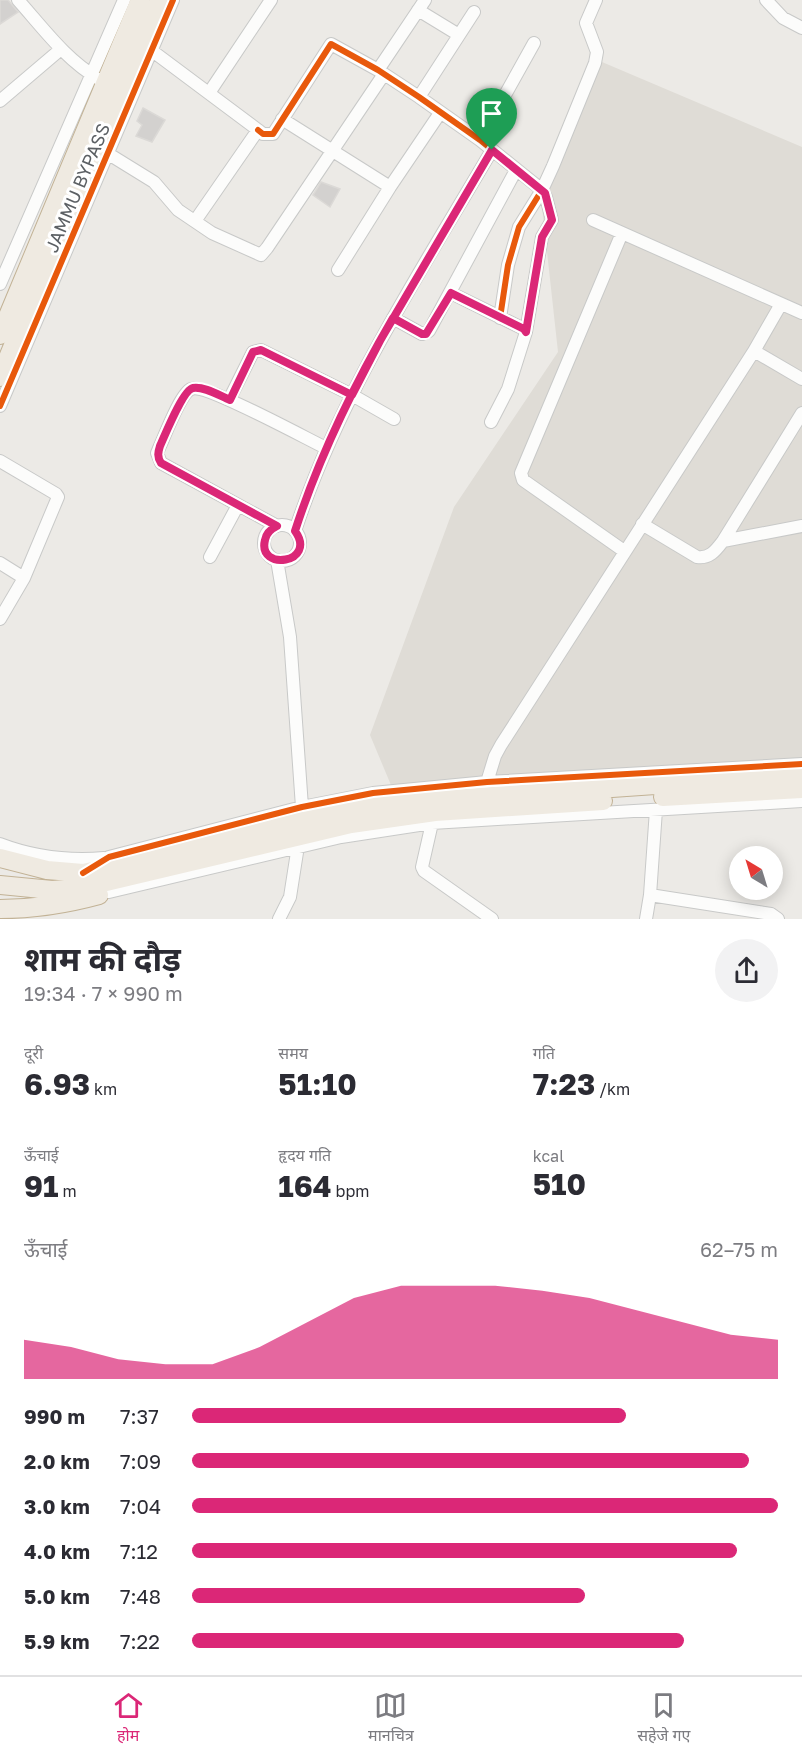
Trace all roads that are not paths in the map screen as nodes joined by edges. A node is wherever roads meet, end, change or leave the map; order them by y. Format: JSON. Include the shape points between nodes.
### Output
{"nodes":[{"id":1,"x":18,"y":0,"type":"edge"},
{"id":2,"x":118,"y":0,"type":"edge"},
{"id":3,"x":124,"y":0,"type":"edge"},
{"id":4,"x":140,"y":0,"type":"edge"},
{"id":5,"x":159,"y":0,"type":"edge"},
{"id":6,"x":173,"y":0,"type":"edge"},
{"id":7,"x":271,"y":0,"type":"edge"},
{"id":8,"x":596,"y":0,"type":"edge"},
{"id":9,"x":766,"y":0,"type":"edge"},
{"id":10,"x":421,"y":5,"type":"edge"},
{"id":11,"x":474,"y":12,"type":"dead end"},
{"id":12,"x":802,"y":28,"type":"edge"},
{"id":13,"x":459,"y":35,"type":"junction"},
{"id":14,"x":534,"y":43,"type":"dead end"},
{"id":15,"x":61,"y":49,"type":"junction"},
{"id":16,"x":152,"y":50,"type":"junction"},
{"id":17,"x":381,"y":72,"type":"junction"},
{"id":18,"x":94,"y":76,"type":"junction"},
{"id":19,"x":209,"y":93,"type":"junction"},
{"id":20,"x":419,"y":97,"type":"junction"},
{"id":21,"x":0,"y":101,"type":"edge"},
{"id":22,"x":440,"y":113,"type":"junction"},
{"id":23,"x":282,"y":119,"type":"junction"},
{"id":24,"x":258,"y":130,"type":"junction"},
{"id":25,"x":480,"y":140,"type":"junction"},
{"id":26,"x":492,"y":150,"type":"junction"},
{"id":27,"x":331,"y":151,"type":"junction"},
{"id":28,"x":107,"y":153,"type":"junction"},
{"id":29,"x":516,"y":170,"type":"junction"},
{"id":30,"x":390,"y":187,"type":"junction"},
{"id":31,"x":542,"y":190,"type":"junction"},
{"id":32,"x":593,"y":220,"type":"dead end"},
{"id":33,"x":195,"y":221,"type":"junction"},
{"id":34,"x":622,"y":233,"type":"junction"},
{"id":35,"x":3,"y":268,"type":"edge"},
{"id":36,"x":338,"y":270,"type":"dead end"},
{"id":37,"x":0,"y":284,"type":"edge"},
{"id":38,"x":451,"y":293,"type":"junction"},
{"id":39,"x":781,"y":304,"type":"junction"},
{"id":40,"x":802,"y":313,"type":"edge"},
{"id":41,"x":393,"y":318,"type":"junction"},
{"id":42,"x":500,"y":318,"type":"junction"},
{"id":43,"x":526,"y":332,"type":"junction"},
{"id":44,"x":0,"y":335,"type":"edge"},
{"id":45,"x":754,"y":351,"type":"junction"},
{"id":46,"x":0,"y":377,"type":"edge"},
{"id":47,"x":802,"y":379,"type":"edge"},
{"id":48,"x":352,"y":395,"type":"junction"},
{"id":49,"x":230,"y":400,"type":"junction"},
{"id":50,"x":0,"y":406,"type":"edge"},
{"id":51,"x":802,"y":413,"type":"edge"},
{"id":52,"x":394,"y":419,"type":"dead end"},
{"id":53,"x":491,"y":422,"type":"dead end"},
{"id":54,"x":327,"y":448,"type":"junction"},
{"id":55,"x":0,"y":461,"type":"edge"},
{"id":56,"x":238,"y":505,"type":"junction"},
{"id":57,"x":642,"y":524,"type":"junction"},
{"id":58,"x":277,"y":526,"type":"junction"},
{"id":59,"x":802,"y":526,"type":"edge"},
{"id":60,"x":295,"y":531,"type":"junction"},
{"id":61,"x":723,"y":542,"type":"junction"},
{"id":62,"x":624,"y":551,"type":"junction"},
{"id":63,"x":210,"y":557,"type":"dead end"},
{"id":64,"x":277,"y":560,"type":"junction"},
{"id":65,"x":0,"y":563,"type":"edge"},
{"id":66,"x":24,"y":578,"type":"junction"},
{"id":67,"x":0,"y":619,"type":"edge"},
{"id":68,"x":802,"y":764,"type":"edge"},
{"id":69,"x":802,"y":775,"type":"edge"},
{"id":70,"x":487,"y":782,"type":"junction"},
{"id":71,"x":802,"y":789,"type":"edge"},
{"id":72,"x":802,"y":801,"type":"edge"},
{"id":73,"x":302,"y":807,"type":"junction"},
{"id":74,"x":656,"y":810,"type":"junction"},
{"id":75,"x":432,"y":823,"type":"junction"},
{"id":76,"x":0,"y":844,"type":"edge"},
{"id":77,"x":298,"y":846,"type":"junction"},
{"id":78,"x":109,"y":857,"type":"junction"},
{"id":79,"x":0,"y":858,"type":"edge"},
{"id":80,"x":82,"y":880,"type":"junction"},
{"id":81,"x":0,"y":885,"type":"edge"},
{"id":82,"x":31,"y":889,"type":"junction"},
{"id":83,"x":109,"y":892,"type":"junction"},
{"id":84,"x":650,"y":895,"type":"junction"},
{"id":85,"x":0,"y":897,"type":"edge"},
{"id":86,"x":0,"y":909,"type":"edge"},
{"id":87,"x":279,"y":919,"type":"edge"},
{"id":88,"x":492,"y":919,"type":"edge"},
{"id":89,"x":646,"y":919,"type":"edge"},
{"id":90,"x":778,"y":919,"type":"edge"}],
"edges":[{"from":1,"to":15,"type":"street"},
{"from":2,"to":18,"type":"street"},
{"from":3,"to":18,"type":"street"},
{"from":4,"to":18,"type":"highway","name":"JAMMU BYPASS"},
{"from":5,"to":46,"type":"highway","name":"JAMMU BYPASS"},
{"from":6,"to":16,"type":"street"},
{"from":7,"to":19,"type":"street"},
{"from":8,"to":31,"type":"street","via":[[586,23],[597,52],[595,63]]},
{"from":9,"to":12,"type":"street","via":[[783,18]]},
{"from":10,"to":13,"type":"street"},
{"from":10,"to":17,"type":"street"},
{"from":11,"to":13,"type":"street"},
{"from":13,"to":20,"type":"street"},
{"from":14,"to":25,"type":"street"},
{"from":15,"to":18,"type":"street"},
{"from":15,"to":21,"type":"street"},
{"from":16,"to":19,"type":"street"},
{"from":16,"to":28,"type":"street"},
{"from":17,"to":20,"type":"street"},
{"from":17,"to":23,"type":"street","via":[[331,44]]},
{"from":17,"to":27,"type":"street"},
{"from":18,"to":35,"type":"street"},
{"from":18,"to":44,"type":"highway","name":"JAMMU BYPASS"},
{"from":19,"to":24,"type":"street"},
{"from":20,"to":22,"type":"street"},
{"from":22,"to":25,"type":"street"},
{"from":22,"to":30,"type":"street"},
{"from":23,"to":24,"type":"street","via":[[273,134]]},
{"from":23,"to":27,"type":"street"},
{"from":24,"to":33,"type":"street"},
{"from":25,"to":26,"type":"street"},
{"from":26,"to":29,"type":"street"},
{"from":26,"to":41,"type":"street"},
{"from":27,"to":30,"type":"street"},
{"from":27,"to":33,"type":"street","via":[[261,255]]},
{"from":28,"to":33,"type":"street","via":[[154,182],[178,210]]},
{"from":28,"to":50,"type":"street"},
{"from":29,"to":31,"type":"street"},
{"from":29,"to":38,"type":"street"},
{"from":30,"to":36,"type":"street"},
{"from":31,"to":42,"type":"street","via":[[519,227],[508,265]]},
{"from":31,"to":43,"type":"street","via":[[552,220],[542,237]]},
{"from":32,"to":34,"type":"street"},
{"from":34,"to":39,"type":"street"},
{"from":34,"to":62,"type":"street","via":[[521,473],[523,480]]},
{"from":35,"to":37,"type":"street"},
{"from":38,"to":41,"type":"street","via":[[426,334]]},
{"from":38,"to":42,"type":"street"},
{"from":39,"to":40,"type":"street"},
{"from":39,"to":45,"type":"street"},
{"from":41,"to":48,"type":"street"},
{"from":42,"to":43,"type":"street"},
{"from":43,"to":53,"type":"street","via":[[508,390]]},
{"from":45,"to":47,"type":"street"},
{"from":45,"to":57,"type":"street"},
{"from":48,"to":49,"type":"street","via":[[256,350]]},
{"from":48,"to":52,"type":"street"},
{"from":48,"to":54,"type":"street"},
{"from":49,"to":54,"type":"street"},
{"from":49,"to":56,"type":"street","via":[[200,388],[189,390],[157,453],[161,463]]},
{"from":51,"to":61,"type":"street"},
{"from":54,"to":60,"type":"street"},
{"from":55,"to":66,"type":"street","via":[[58,497]]},
{"from":56,"to":58,"type":"street"},
{"from":56,"to":63,"type":"street"},
{"from":57,"to":61,"type":"street","via":[[703,558]]},
{"from":57,"to":62,"type":"street"},
{"from":58,"to":60,"type":"street"},
{"from":58,"to":64,"type":"street","via":[[268,532],[264,543],[268,554]]},
{"from":59,"to":61,"type":"street"},
{"from":60,"to":64,"type":"street","via":[[300,541],[297,552],[289,560]]},
{"from":62,"to":70,"type":"street","via":[[501,744]]},
{"from":64,"to":73,"type":"street","via":[[290,637]]},
{"from":65,"to":66,"type":"street"},
{"from":66,"to":67,"type":"street"},
{"from":68,"to":70,"type":"street"},
{"from":69,"to":80,"type":"highway","via":[[393,803],[315,816],[139,861]]},
{"from":70,"to":73,"type":"street","via":[[373,793]]},
{"from":71,"to":80,"type":"highway","via":[[447,812],[351,824]]},
{"from":72,"to":74,"type":"street"},
{"from":73,"to":78,"type":"street"},
{"from":74,"to":75,"type":"street"},
{"from":74,"to":84,"type":"street"},
{"from":75,"to":77,"type":"street"},
{"from":75,"to":88,"type":"street","via":[[424,871]]},
{"from":76,"to":78,"type":"street","via":[[55,859]]},
{"from":77,"to":83,"type":"street"},
{"from":77,"to":87,"type":"street","via":[[290,897]]},
{"from":78,"to":80,"type":"street"},
{"from":79,"to":80,"type":"highway"},
{"from":80,"to":82,"type":"highway"},
{"from":80,"to":83,"type":"street"},
{"from":81,"to":82,"type":"highway"},
{"from":82,"to":85,"type":"highway"},
{"from":83,"to":86,"type":"highway","via":[[29,909]]},
{"from":84,"to":89,"type":"street"},
{"from":84,"to":90,"type":"street","via":[[771,914]]}]}
